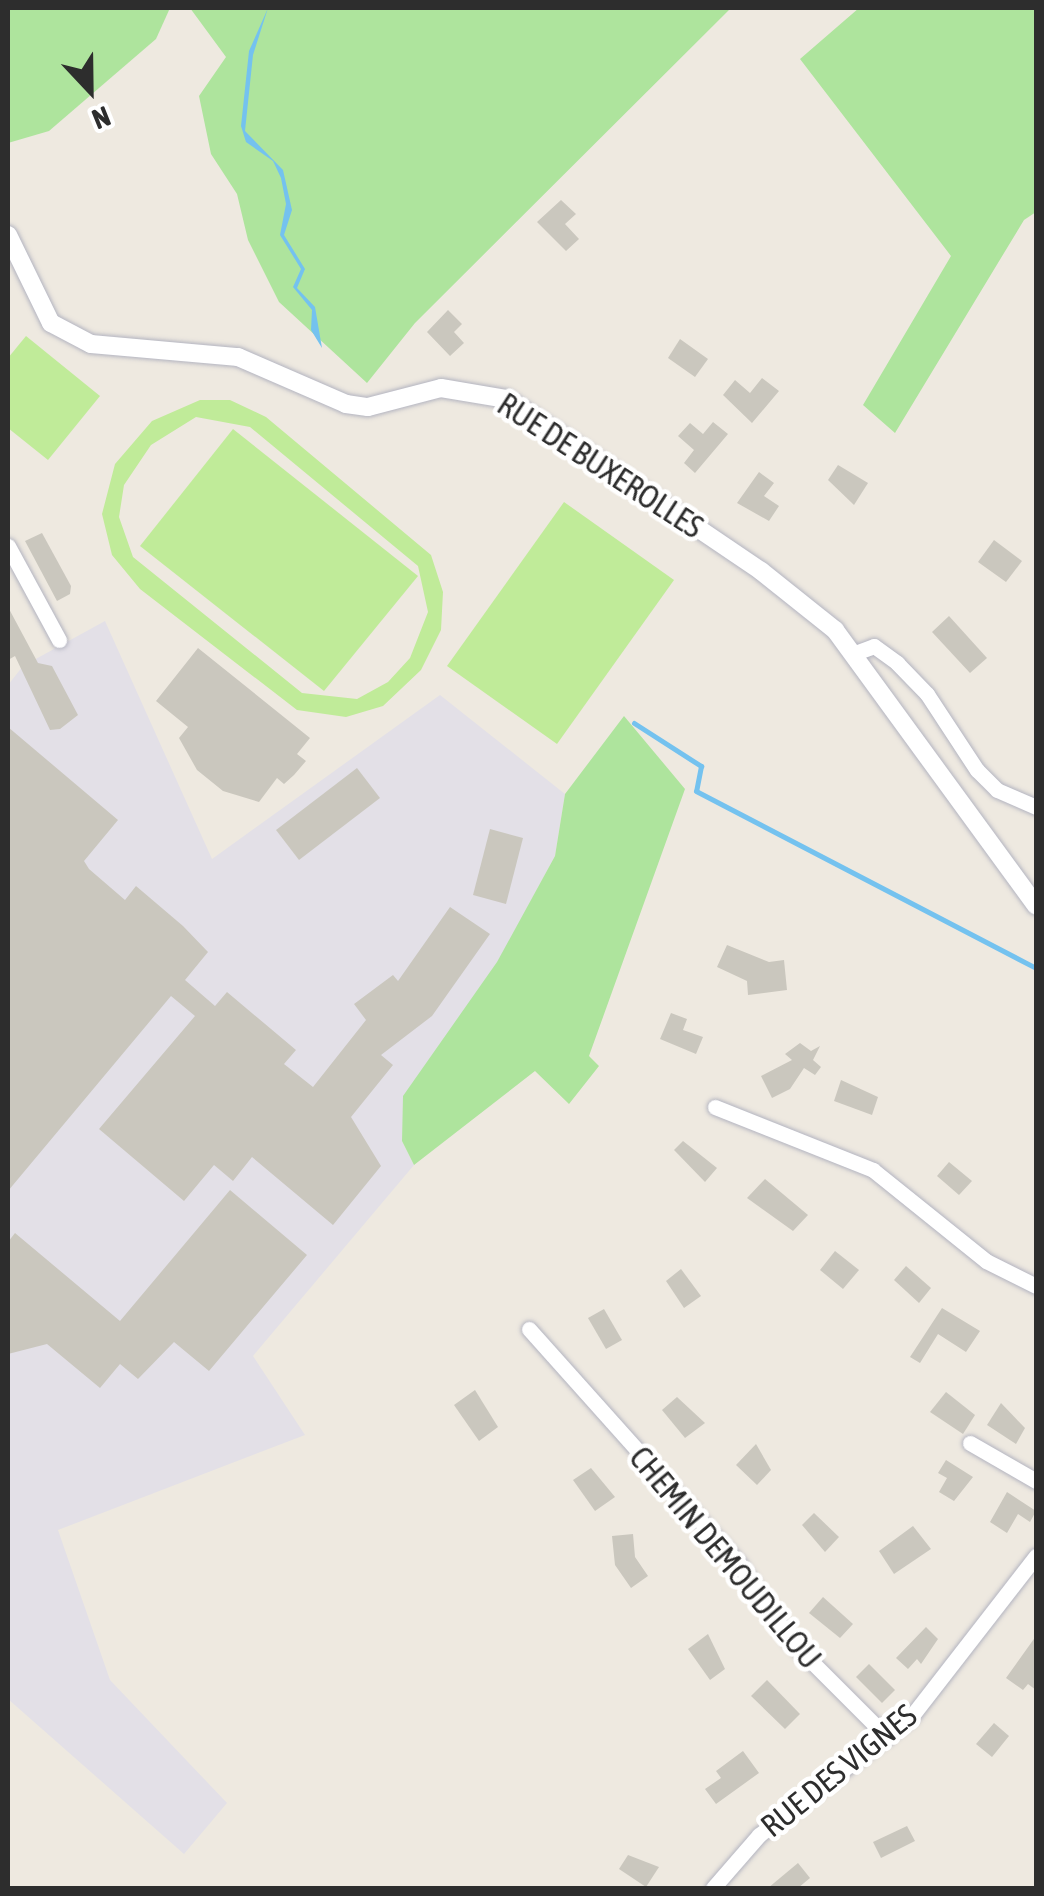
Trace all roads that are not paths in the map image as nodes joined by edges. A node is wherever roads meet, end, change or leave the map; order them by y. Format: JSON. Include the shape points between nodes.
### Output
{"nodes":[{"id":1,"x":8,"y":235,"type":"edge"},
{"id":2,"x":8,"y":546,"type":"edge"},
{"id":3,"x":59,"y":640,"type":"dead end"},
{"id":4,"x":855,"y":653,"type":"junction"},
{"id":5,"x":1036,"y":807,"type":"edge"},
{"id":6,"x":1036,"y":906,"type":"edge"},
{"id":7,"x":715,"y":1106,"type":"dead end"},
{"id":8,"x":1036,"y":1286,"type":"edge"},
{"id":9,"x":529,"y":1329,"type":"dead end"},
{"id":10,"x":970,"y":1443,"type":"dead end"},
{"id":11,"x":1036,"y":1481,"type":"edge"},
{"id":12,"x":1036,"y":1556,"type":"edge"},
{"id":13,"x":887,"y":1737,"type":"junction"},
{"id":14,"x":713,"y":1888,"type":"edge"}],
"edges":[{"from":1,"to":4,"type":"street","name":"RUE DE BUXEROLLES","via":[[51,323],[91,344],[238,356],[346,404],[368,407],[440,388],[507,399],[787,590]]},
{"from":2,"to":3,"type":"street"},
{"from":4,"to":5,"type":"street","via":[[874,646],[928,694],[976,770],[997,790]]},
{"from":4,"to":6,"type":"street","name":"RUE DE BUXEROLLES"},
{"from":7,"to":8,"type":"street","via":[[873,1170],[986,1261]]},
{"from":9,"to":13,"type":"street","name":"CHEMIN DEMOUDILLOU","via":[[739,1564],[791,1642]]},
{"from":10,"to":11,"type":"street"},
{"from":12,"to":13,"type":"street","name":"RUE DES VIGNES","via":[[941,1684]]},
{"from":13,"to":14,"type":"street","name":"RUE DES VIGNES","via":[[759,1835]]}]}
